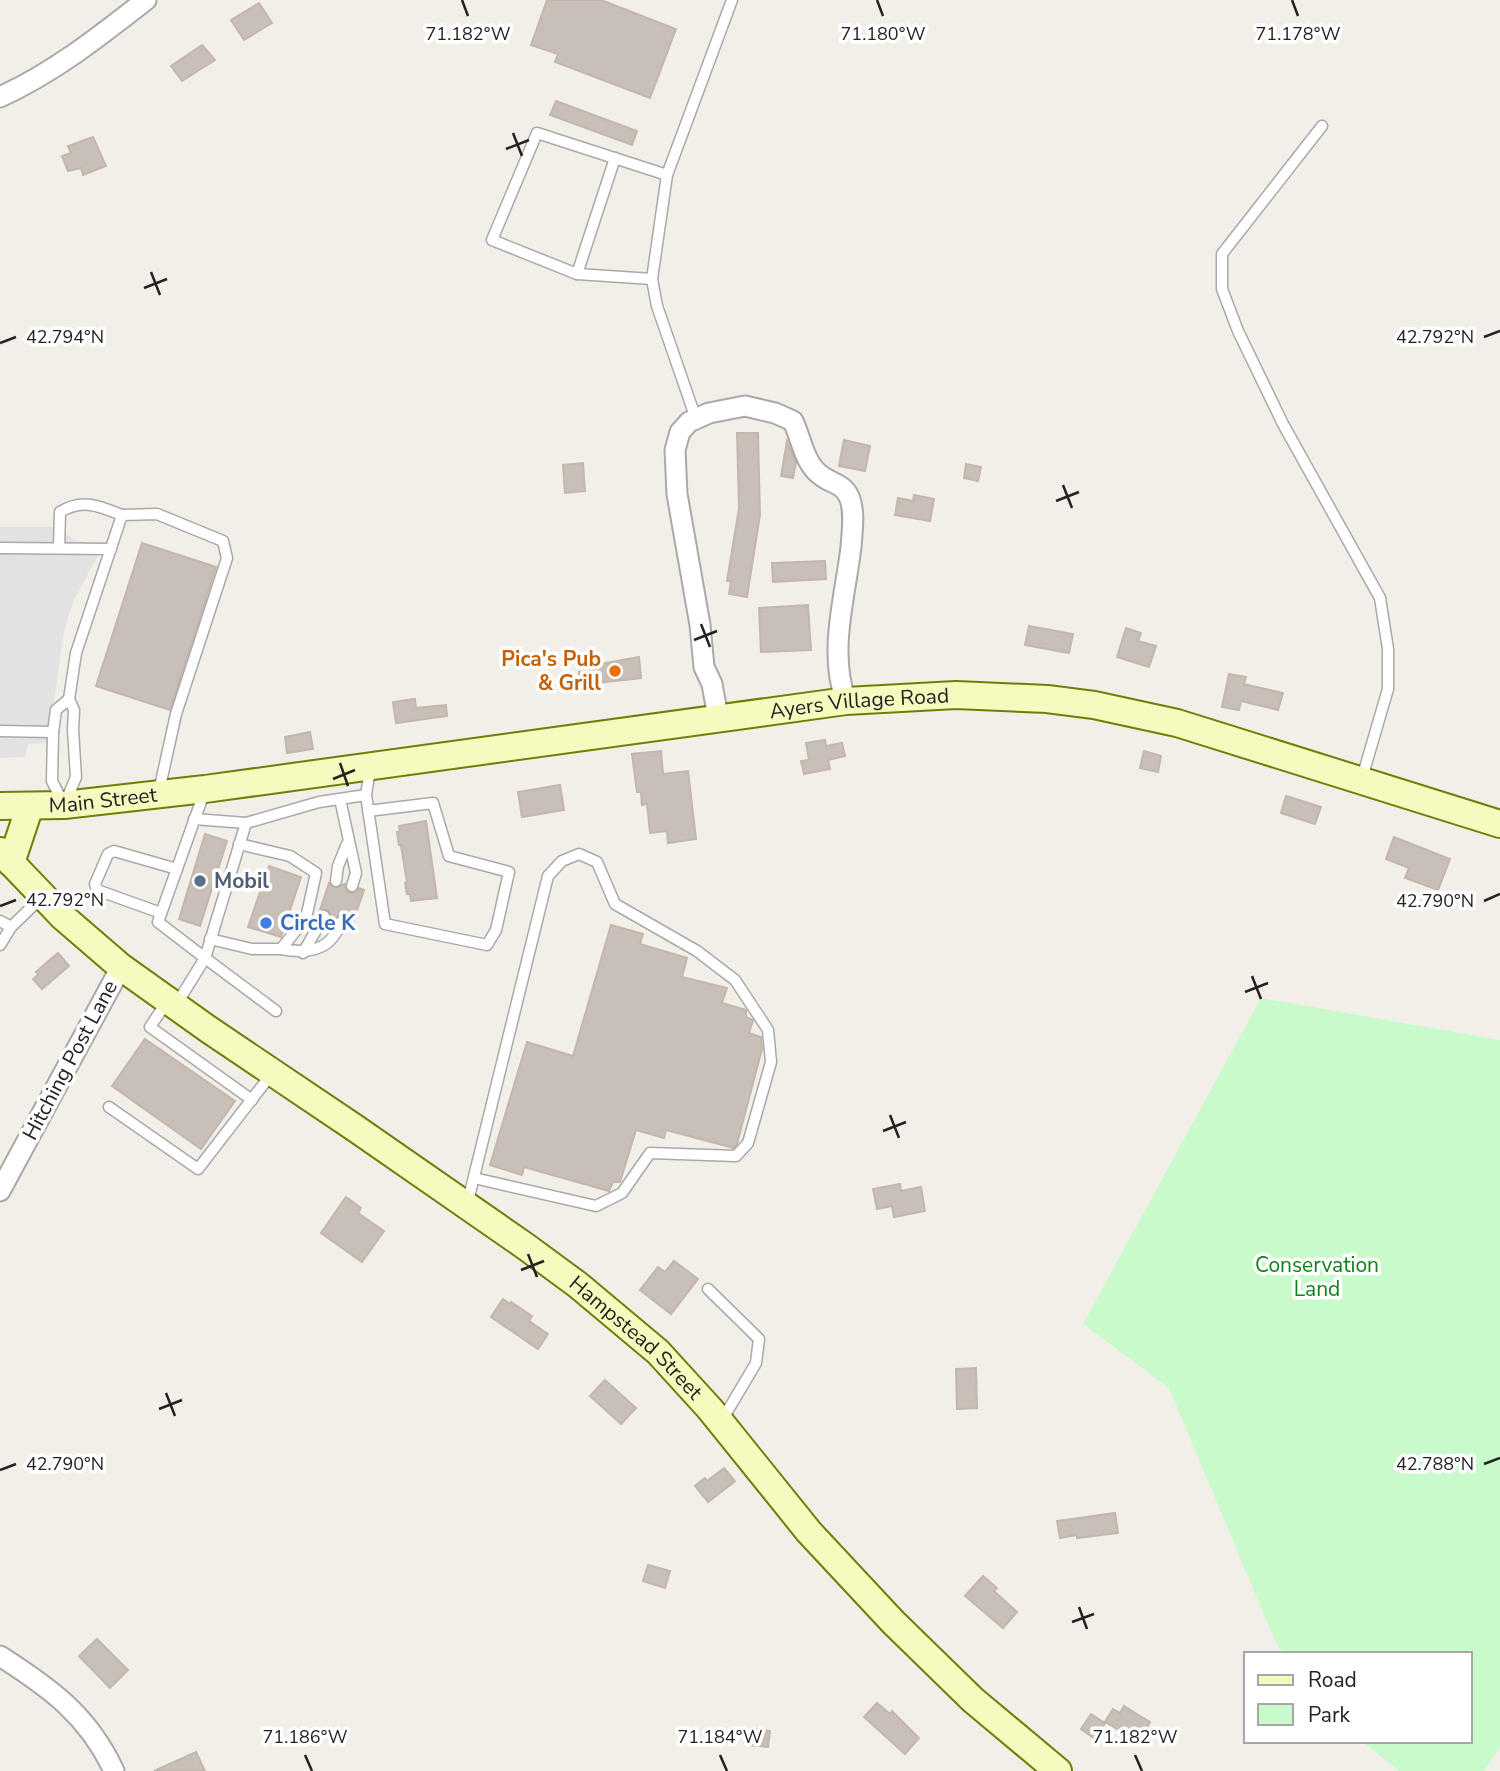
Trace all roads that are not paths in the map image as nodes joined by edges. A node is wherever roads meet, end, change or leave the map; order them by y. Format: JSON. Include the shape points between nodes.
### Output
{"nodes":[{"id":1,"x":146,"y":0,"type":"edge"},
{"id":2,"x":732,"y":0,"type":"edge"},
{"id":3,"x":0,"y":97,"type":"edge"},
{"id":4,"x":1322,"y":126,"type":"dead end"},
{"id":5,"x":615,"y":158,"type":"junction"},
{"id":6,"x":667,"y":175,"type":"junction"},
{"id":7,"x":578,"y":274,"type":"junction"},
{"id":8,"x":652,"y":279,"type":"junction"},
{"id":9,"x":696,"y":419,"type":"junction"},
{"id":10,"x":122,"y":515,"type":"junction"},
{"id":11,"x":0,"y":548,"type":"edge"},
{"id":12,"x":59,"y":548,"type":"junction"},
{"id":13,"x":111,"y":549,"type":"junction"},
{"id":14,"x":69,"y":699,"type":"junction"},
{"id":15,"x":846,"y":701,"type":"junction"},
{"id":16,"x":718,"y":717,"type":"junction"},
{"id":17,"x":0,"y":731,"type":"edge"},
{"id":18,"x":53,"y":732,"type":"junction"},
{"id":19,"x":371,"y":766,"type":"junction"},
{"id":20,"x":1361,"y":782,"type":"junction"},
{"id":21,"x":205,"y":789,"type":"junction"},
{"id":22,"x":158,"y":795,"type":"junction"},
{"id":23,"x":366,"y":795,"type":"junction"},
{"id":24,"x":340,"y":799,"type":"junction"},
{"id":25,"x":64,"y":805,"type":"junction"},
{"id":26,"x":0,"y":806,"type":"edge"},
{"id":27,"x":30,"y":806,"type":"junction"},
{"id":28,"x":368,"y":811,"type":"junction"},
{"id":29,"x":194,"y":819,"type":"junction"},
{"id":30,"x":246,"y":823,"type":"junction"},
{"id":31,"x":1500,"y":824,"type":"edge"},
{"id":32,"x":239,"y":844,"type":"junction"},
{"id":33,"x":348,"y":844,"type":"junction"},
{"id":34,"x":5,"y":857,"type":"edge"},
{"id":35,"x":177,"y":869,"type":"junction"},
{"id":36,"x":336,"y":881,"type":"dead end"},
{"id":37,"x":352,"y":886,"type":"dead end"},
{"id":38,"x":42,"y":897,"type":"junction"},
{"id":39,"x":161,"y":914,"type":"junction"},
{"id":40,"x":324,"y":916,"type":"dead end"},
{"id":41,"x":0,"y":921,"type":"edge"},
{"id":42,"x":341,"y":922,"type":"dead end"},
{"id":43,"x":10,"y":927,"type":"junction"},
{"id":44,"x":211,"y":939,"type":"junction"},
{"id":45,"x":0,"y":945,"type":"edge"},
{"id":46,"x":281,"y":949,"type":"junction"},
{"id":47,"x":303,"y":953,"type":"junction"},
{"id":48,"x":205,"y":958,"type":"junction"},
{"id":49,"x":121,"y":967,"type":"junction"},
{"id":50,"x":172,"y":1003,"type":"junction"},
{"id":51,"x":276,"y":1011,"type":"dead end"},
{"id":52,"x":273,"y":1072,"type":"junction"},
{"id":53,"x":252,"y":1100,"type":"junction"},
{"id":54,"x":109,"y":1107,"type":"dead end"},
{"id":55,"x":474,"y":1178,"type":"junction"},
{"id":56,"x":0,"y":1191,"type":"edge"},
{"id":57,"x":467,"y":1205,"type":"junction"},
{"id":58,"x":708,"y":1289,"type":"dead end"},
{"id":59,"x":721,"y":1422,"type":"junction"},
{"id":60,"x":0,"y":1656,"type":"edge"},
{"id":61,"x":114,"y":1771,"type":"edge"},
{"id":62,"x":1058,"y":1771,"type":"edge"}],
"edges":[{"from":1,"to":3,"type":"street","via":[[71,56]]},
{"from":2,"to":6,"type":"lane"},
{"from":4,"to":20,"type":"lane","via":[[1222,254],[1222,289],[1283,424],[1380,598],[1388,649],[1388,689]]},
{"from":5,"to":6,"type":"lane"},
{"from":5,"to":7,"type":"lane"},
{"from":5,"to":7,"type":"lane","via":[[537,133],[492,240]]},
{"from":6,"to":8,"type":"lane"},
{"from":7,"to":8,"type":"lane"},
{"from":8,"to":9,"type":"lane"},
{"from":9,"to":15,"type":"street","via":[[745,406],[793,421],[813,467],[820,476],[844,488],[850,500],[852,530],[838,668]]},
{"from":9,"to":16,"type":"street","via":[[680,432],[675,450],[677,494],[704,667]]},
{"from":10,"to":12,"type":"lane","via":[[99,506],[73,504],[60,512]]},
{"from":10,"to":13,"type":"lane"},
{"from":10,"to":22,"type":"lane","via":[[157,514],[223,541],[227,558],[176,714]]},
{"from":11,"to":12,"type":"lane"},
{"from":12,"to":13,"type":"lane"},
{"from":13,"to":14,"type":"lane","via":[[76,653]]},
{"from":14,"to":18,"type":"lane","via":[[56,710]]},
{"from":14,"to":25,"type":"lane","via":[[74,710],[76,777]]},
{"from":15,"to":16,"type":"main road","name":"Ayers Village Road"},
{"from":15,"to":20,"type":"main road","name":"Ayers Village Road","via":[[956,695],[1094,705],[1177,723]]},
{"from":16,"to":19,"type":"main road","name":"Ayers Village Road"},
{"from":17,"to":18,"type":"lane"},
{"from":18,"to":25,"type":"lane","via":[[52,781]]},
{"from":19,"to":21,"type":"main road","name":"Ayers Village Road"},
{"from":19,"to":23,"type":"lane"},
{"from":20,"to":31,"type":"main road","name":"Ayers Village Road"},
{"from":21,"to":22,"type":"main road","name":"Main Street"},
{"from":21,"to":29,"type":"lane"},
{"from":22,"to":25,"type":"main road","name":"Main Street"},
{"from":23,"to":24,"type":"lane"},
{"from":23,"to":28,"type":"lane"},
{"from":24,"to":30,"type":"lane"},
{"from":24,"to":33,"type":"lane"},
{"from":25,"to":27,"type":"main road","name":"Main Street"},
{"from":26,"to":27,"type":"main road","name":"Main Street"},
{"from":27,"to":34,"type":"main road"},
{"from":28,"to":28,"type":"lane","via":[[385,924],[487,945],[496,930],[509,873],[449,856],[433,803]]},
{"from":29,"to":30,"type":"lane"},
{"from":29,"to":35,"type":"lane"},
{"from":30,"to":32,"type":"lane"},
{"from":32,"to":44,"type":"lane"},
{"from":32,"to":46,"type":"lane","via":[[290,856],[316,873],[306,918]]},
{"from":33,"to":36,"type":"lane"},
{"from":33,"to":37,"type":"lane","via":[[355,873]]},
{"from":34,"to":38,"type":"main road","name":"Hampstead Street"},
{"from":35,"to":39,"type":"lane"},
{"from":35,"to":39,"type":"lane","via":[[114,851],[108,854],[95,884],[97,890]]},
{"from":38,"to":43,"type":"lane"},
{"from":38,"to":49,"type":"main road","name":"Hampstead Street"},
{"from":39,"to":48,"type":"lane","via":[[158,922]]},
{"from":40,"to":47,"type":"lane"},
{"from":41,"to":43,"type":"lane"},
{"from":42,"to":47,"type":"lane","via":[[337,934]]},
{"from":43,"to":45,"type":"lane"},
{"from":44,"to":46,"type":"lane","via":[[252,949]]},
{"from":44,"to":48,"type":"lane"},
{"from":46,"to":47,"type":"lane"},
{"from":48,"to":50,"type":"lane"},
{"from":48,"to":51,"type":"lane"},
{"from":49,"to":50,"type":"main road","name":"Hampstead Street"},
{"from":49,"to":56,"type":"street","name":"Hitching Post Lane"},
{"from":50,"to":52,"type":"main road","name":"Hampstead Street"},
{"from":50,"to":53,"type":"lane","via":[[150,1027]]},
{"from":52,"to":53,"type":"lane"},
{"from":52,"to":57,"type":"main road","name":"Hampstead Street"},
{"from":53,"to":54,"type":"lane","via":[[198,1169]]},
{"from":55,"to":55,"type":"lane","via":[[548,876],[562,861],[579,854],[597,862],[615,904],[697,951],[735,980],[768,1030],[771,1062],[748,1143],[736,1156],[650,1153],[622,1193],[596,1206]]},
{"from":55,"to":57,"type":"lane"},
{"from":57,"to":59,"type":"main road","name":"Hampstead Street","via":[[578,1284],[675,1370]]},
{"from":58,"to":59,"type":"lane","via":[[759,1339],[756,1363]]},
{"from":59,"to":62,"type":"main road","name":"Hampstead Street","via":[[809,1532],[927,1657]]},
{"from":60,"to":61,"type":"street","via":[[72,1708]]}]}
